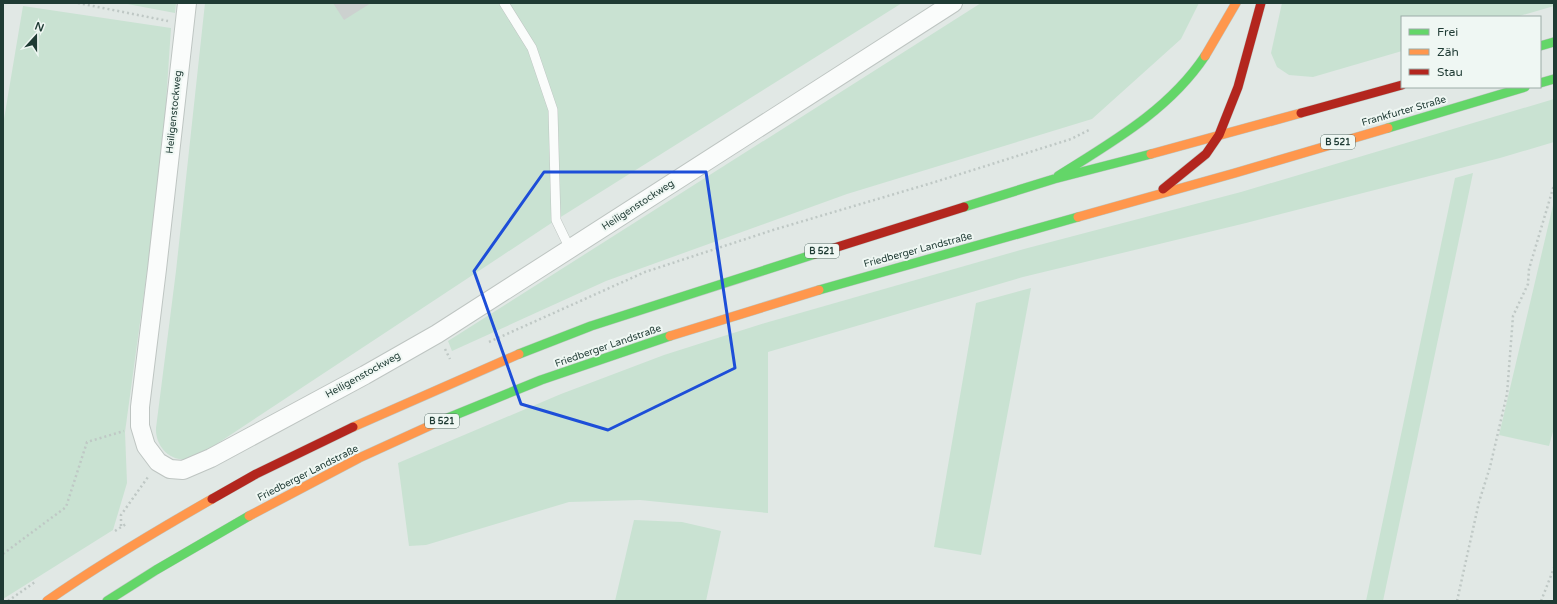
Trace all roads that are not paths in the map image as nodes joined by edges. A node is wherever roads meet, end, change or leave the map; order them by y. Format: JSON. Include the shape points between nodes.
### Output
{"nodes":[{"id":1,"x":187,"y":3,"type":"edge"},
{"id":2,"x":953,"y":3,"type":"edge"},
{"id":3,"x":1236,"y":3,"type":"edge"},
{"id":4,"x":1261,"y":3,"type":"edge"},
{"id":5,"x":507,"y":5,"type":"edge"},
{"id":6,"x":1554,"y":42,"type":"edge"},
{"id":7,"x":1541,"y":46,"type":"edge"},
{"id":8,"x":1554,"y":78,"type":"edge"},
{"id":9,"x":1541,"y":83,"type":"edge"},
{"id":10,"x":1401,"y":85,"type":"edge"},
{"id":11,"x":1522,"y":88,"type":"edge"},
{"id":12,"x":1219,"y":135,"type":"junction"},
{"id":13,"x":1054,"y":179,"type":"junction"},
{"id":14,"x":1150,"y":198,"type":"junction"},
{"id":15,"x":570,"y":249,"type":"junction"},
{"id":16,"x":47,"y":601,"type":"edge"},
{"id":17,"x":107,"y":601,"type":"edge"}],
"edges":[{"from":1,"to":15,"type":"street","name":"Heiligenstockweg","via":[[140,407],[140,426],[146,446],[158,462],[170,470],[183,470],[211,458],[365,375],[438,334]]},
{"from":2,"to":15,"type":"street","name":"Heiligenstockweg"},
{"from":3,"to":13,"type":"main road","name":"Friedberger Landstraße","via":[[1200,63],[1178,90],[1150,114]]},
{"from":4,"to":12,"type":"main road","via":[[1238,87]]},
{"from":5,"to":15,"type":"lane","via":[[532,48],[553,110],[556,220]]},
{"from":6,"to":7,"type":"main road"},
{"from":8,"to":9,"type":"main road"},
{"from":10,"to":12,"type":"main road","number":"B 521"},
{"from":11,"to":14,"type":"main road","name":"Frankfurter Straße","number":"B 521"},
{"from":12,"to":13,"type":"main road","name":"Friedberger Landstraße","number":"B 521"},
{"from":12,"to":14,"type":"main road","via":[[1206,154]]},
{"from":13,"to":16,"type":"main road","name":"Friedberger Landstraße","number":"B 521","via":[[599,324],[496,363],[328,438],[256,474],[166,525]]},
{"from":14,"to":17,"type":"main road","name":"Friedberger Landstraße","number":"B 521","via":[[801,295],[608,356],[519,389],[351,462],[188,550]]}]}
